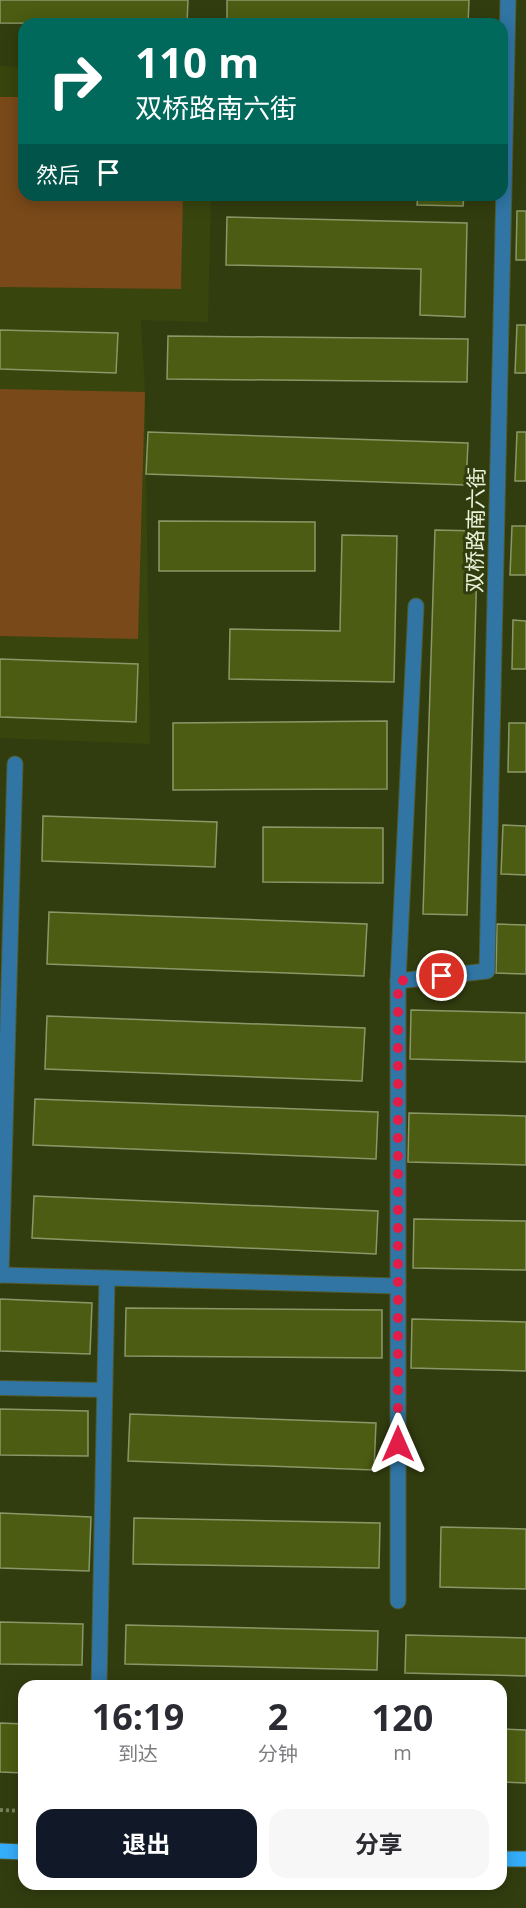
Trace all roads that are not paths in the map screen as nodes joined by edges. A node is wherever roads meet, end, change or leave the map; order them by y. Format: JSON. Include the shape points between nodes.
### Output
{"nodes":[{"id":1,"x":508,"y":0,"type":"edge"},
{"id":2,"x":508,"y":18,"type":"edge"},
{"id":3,"x":504,"y":201,"type":"edge"},
{"id":4,"x":416,"y":606,"type":"dead end"},
{"id":5,"x":15,"y":764,"type":"dead end"},
{"id":6,"x":398,"y":981,"type":"junction"},
{"id":7,"x":0,"y":1275,"type":"edge"},
{"id":8,"x":107,"y":1278,"type":"junction"},
{"id":9,"x":398,"y":1286,"type":"junction"},
{"id":10,"x":0,"y":1388,"type":"edge"},
{"id":11,"x":105,"y":1390,"type":"junction"},
{"id":12,"x":398,"y":1601,"type":"dead end"},
{"id":13,"x":99,"y":1680,"type":"edge"},
{"id":14,"x":0,"y":1851,"type":"edge"},
{"id":15,"x":18,"y":1851,"type":"edge"},
{"id":16,"x":507,"y":1858,"type":"edge"},
{"id":17,"x":526,"y":1859,"type":"edge"}],
"edges":[{"from":1,"to":2,"type":"street","name":"双桥路南六街"},
{"from":3,"to":6,"type":"street","name":"双桥路南六街","via":[[487,971]]},
{"from":4,"to":6,"type":"street"},
{"from":5,"to":7,"type":"street"},
{"from":6,"to":9,"type":"street"},
{"from":7,"to":8,"type":"street"},
{"from":8,"to":9,"type":"street"},
{"from":8,"to":11,"type":"street"},
{"from":9,"to":12,"type":"street"},
{"from":10,"to":11,"type":"lane"},
{"from":11,"to":13,"type":"street"},
{"from":14,"to":15,"type":"main road"},
{"from":16,"to":17,"type":"main road"}]}
